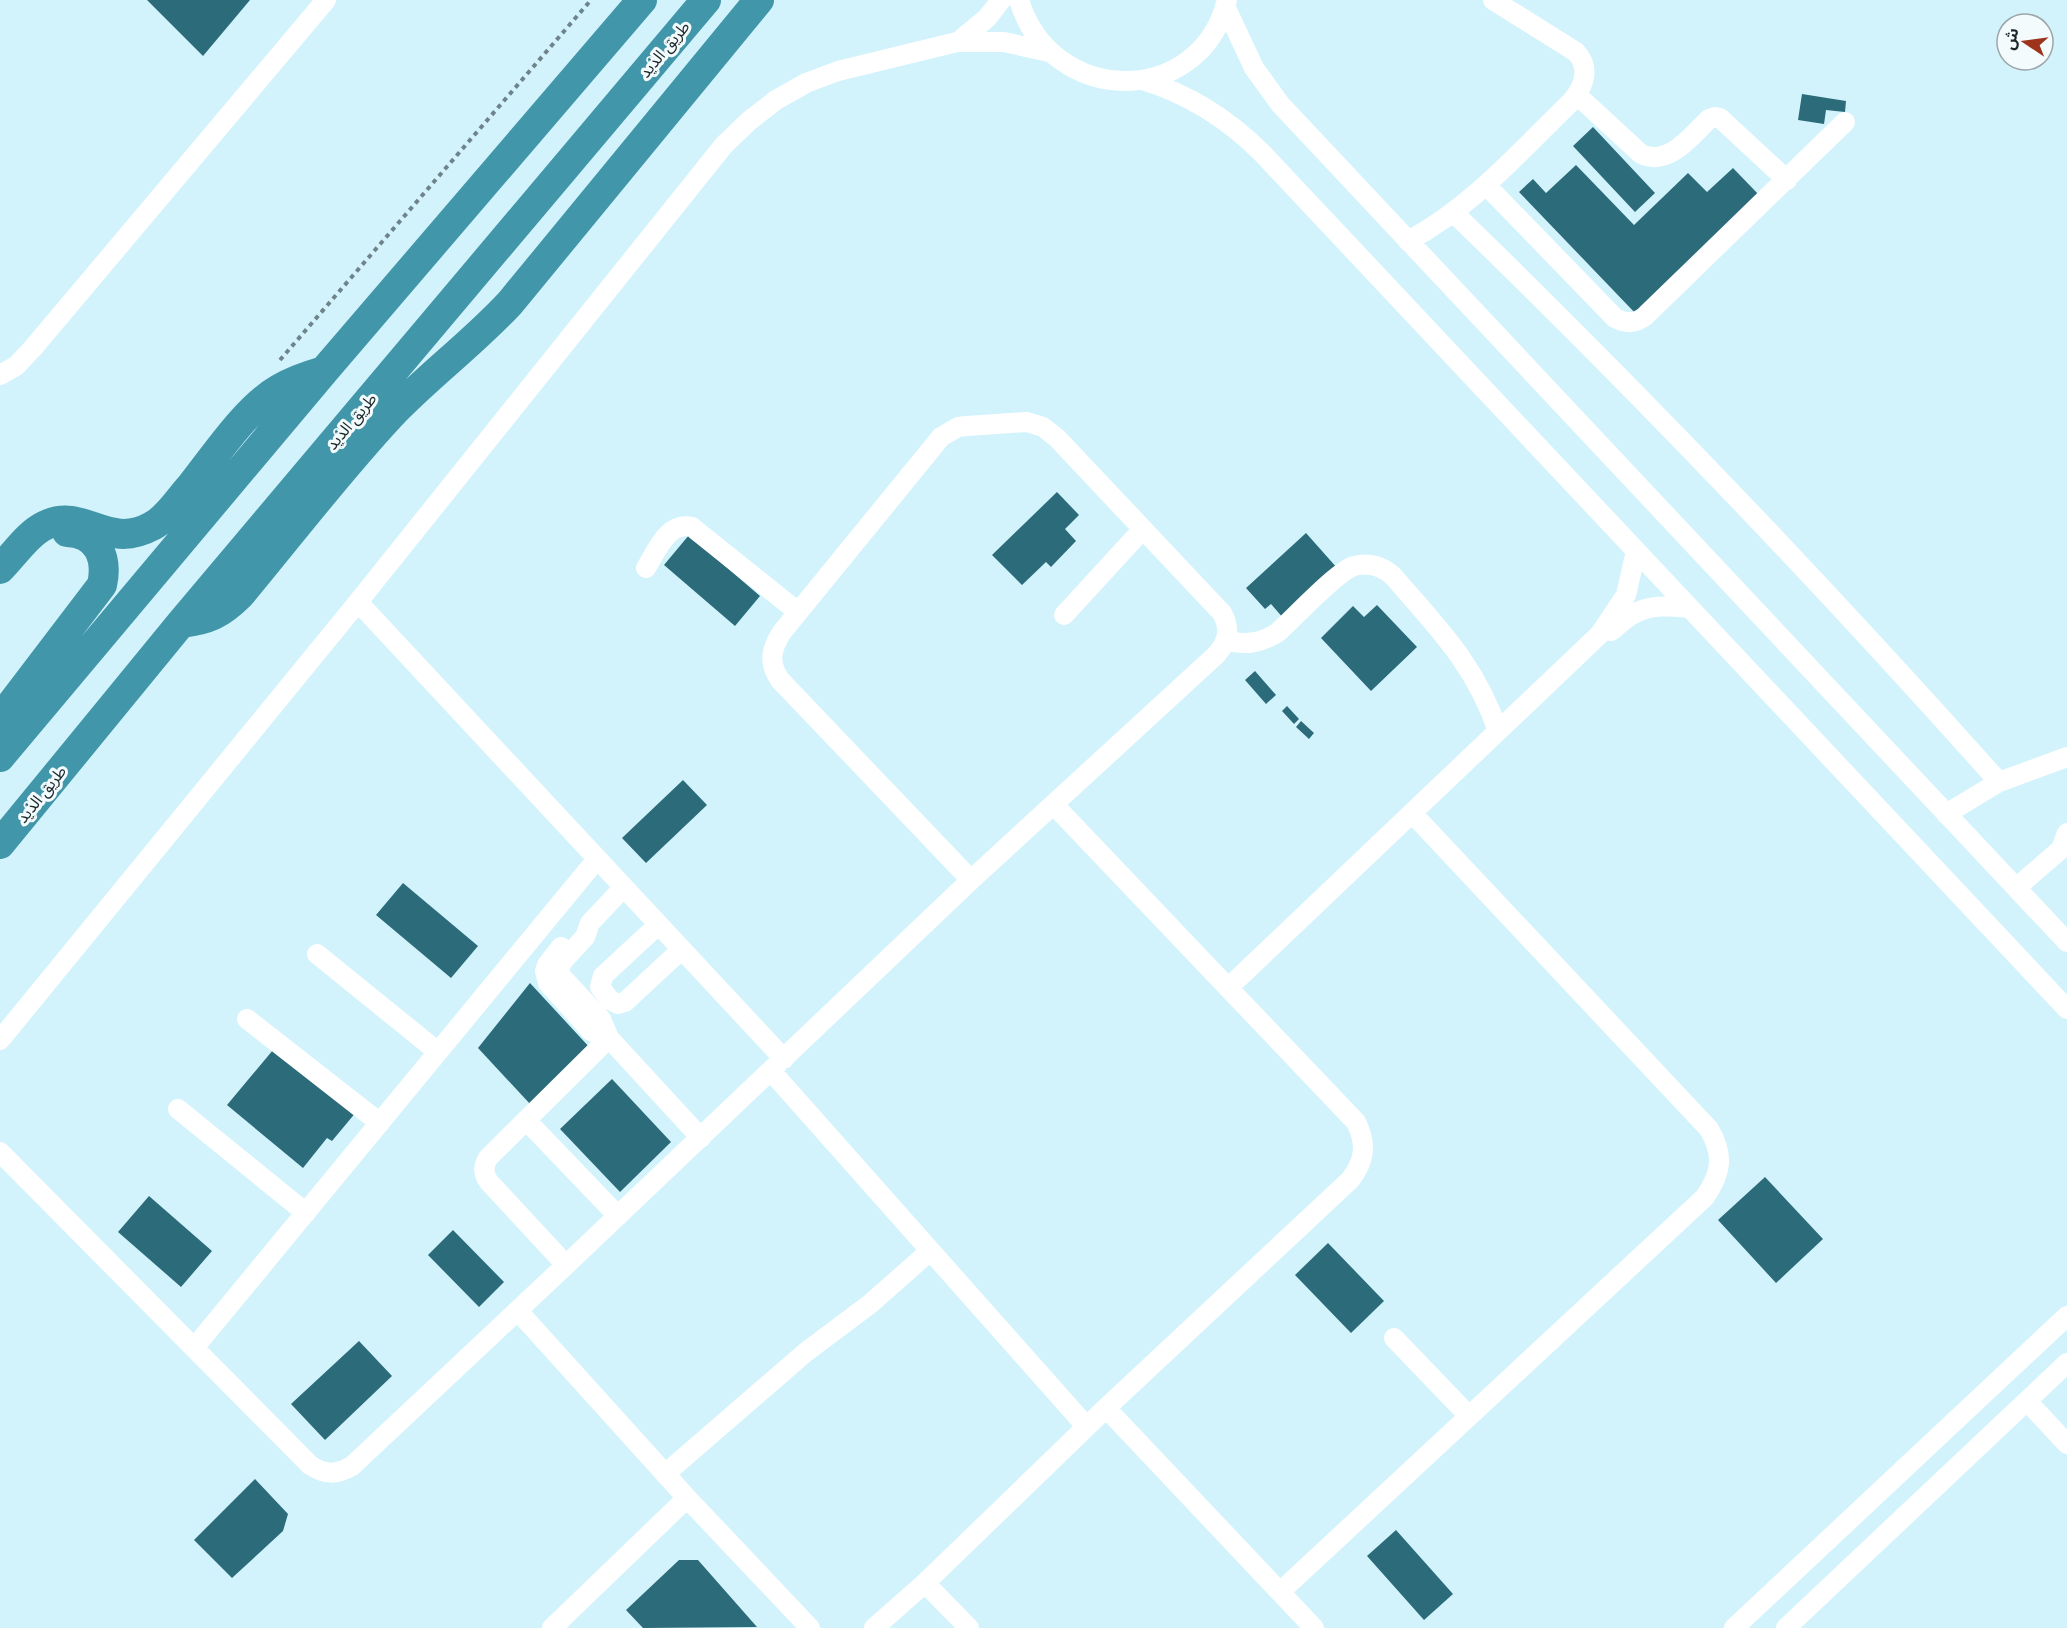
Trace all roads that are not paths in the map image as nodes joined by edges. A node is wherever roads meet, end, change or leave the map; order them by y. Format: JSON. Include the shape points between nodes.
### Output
{"nodes":[{"id":1,"x":326,"y":0,"type":"edge"},
{"id":2,"x":642,"y":0,"type":"edge"},
{"id":3,"x":706,"y":0,"type":"edge"},
{"id":4,"x":759,"y":0,"type":"edge"},
{"id":5,"x":1001,"y":0,"type":"edge"},
{"id":6,"x":1018,"y":0,"type":"edge"},
{"id":7,"x":1493,"y":0,"type":"edge"},
{"id":8,"x":1226,"y":3,"type":"edge"},
{"id":9,"x":957,"y":42,"type":"junction"},
{"id":10,"x":1049,"y":52,"type":"junction"},
{"id":11,"x":1142,"y":80,"type":"junction"},
{"id":12,"x":1577,"y":95,"type":"junction"},
{"id":13,"x":1845,"y":122,"type":"dead end"},
{"id":14,"x":1787,"y":180,"type":"junction"},
{"id":15,"x":1486,"y":184,"type":"junction"},
{"id":16,"x":1454,"y":213,"type":"junction"},
{"id":17,"x":1408,"y":241,"type":"junction"},
{"id":18,"x":324,"y":371,"type":"junction"},
{"id":19,"x":0,"y":375,"type":"edge"},
{"id":20,"x":1143,"y":528,"type":"junction"},
{"id":21,"x":1636,"y":551,"type":"junction"},
{"id":22,"x":646,"y":568,"type":"dead end"},
{"id":23,"x":0,"y":569,"type":"edge"},
{"id":24,"x":0,"y":591,"type":"edge"},
{"id":25,"x":358,"y":602,"type":"junction"},
{"id":26,"x":1689,"y":608,"type":"junction"},
{"id":27,"x":798,"y":612,"type":"junction"},
{"id":28,"x":1064,"y":615,"type":"dead end"},
{"id":29,"x":181,"y":622,"type":"junction"},
{"id":30,"x":1600,"y":634,"type":"junction"},
{"id":31,"x":1226,"y":640,"type":"junction"},
{"id":32,"x":0,"y":719,"type":"edge"},
{"id":33,"x":1498,"y":731,"type":"junction"},
{"id":34,"x":0,"y":757,"type":"edge"},
{"id":35,"x":2067,"y":757,"type":"edge"},
{"id":36,"x":1999,"y":782,"type":"junction"},
{"id":37,"x":1054,"y":805,"type":"junction"},
{"id":38,"x":1412,"y":813,"type":"junction"},
{"id":39,"x":1946,"y":814,"type":"junction"},
{"id":40,"x":0,"y":844,"type":"edge"},
{"id":41,"x":2065,"y":844,"type":"edge"},
{"id":42,"x":597,"y":859,"type":"junction"},
{"id":43,"x":971,"y":880,"type":"junction"},
{"id":44,"x":623,"y":888,"type":"junction"},
{"id":45,"x":2016,"y":888,"type":"junction"},
{"id":46,"x":658,"y":925,"type":"junction"},
{"id":47,"x":2067,"y":942,"type":"edge"},
{"id":48,"x":681,"y":950,"type":"junction"},
{"id":49,"x":317,"y":954,"type":"dead end"},
{"id":50,"x":1228,"y":988,"type":"junction"},
{"id":51,"x":2067,"y":1009,"type":"edge"},
{"id":52,"x":247,"y":1019,"type":"dead end"},
{"id":53,"x":609,"y":1038,"type":"junction"},
{"id":54,"x":0,"y":1040,"type":"edge"},
{"id":55,"x":438,"y":1052,"type":"junction"},
{"id":56,"x":777,"y":1065,"type":"junction"},
{"id":57,"x":178,"y":1109,"type":"dead end"},
{"id":58,"x":526,"y":1120,"type":"junction"},
{"id":59,"x":380,"y":1123,"type":"junction"},
{"id":60,"x":701,"y":1138,"type":"junction"},
{"id":61,"x":0,"y":1152,"type":"edge"},
{"id":62,"x":306,"y":1213,"type":"junction"},
{"id":63,"x":618,"y":1216,"type":"junction"},
{"id":64,"x":930,"y":1251,"type":"junction"},
{"id":65,"x":566,"y":1265,"type":"junction"},
{"id":66,"x":518,"y":1311,"type":"junction"},
{"id":67,"x":2067,"y":1316,"type":"edge"},
{"id":68,"x":1394,"y":1338,"type":"dead end"},
{"id":69,"x":194,"y":1348,"type":"junction"},
{"id":70,"x":2067,"y":1363,"type":"edge"},
{"id":71,"x":2027,"y":1401,"type":"junction"},
{"id":72,"x":1106,"y":1408,"type":"junction"},
{"id":73,"x":1468,"y":1415,"type":"junction"},
{"id":74,"x":1086,"y":1426,"type":"junction"},
{"id":75,"x":2067,"y":1444,"type":"edge"},
{"id":76,"x":665,"y":1474,"type":"junction"},
{"id":77,"x":687,"y":1498,"type":"junction"},
{"id":78,"x":925,"y":1583,"type":"junction"},
{"id":79,"x":1280,"y":1592,"type":"junction"},
{"id":80,"x":552,"y":1628,"type":"edge"},
{"id":81,"x":810,"y":1628,"type":"edge"},
{"id":82,"x":874,"y":1628,"type":"edge"},
{"id":83,"x":969,"y":1628,"type":"edge"},
{"id":84,"x":1314,"y":1628,"type":"edge"},
{"id":85,"x":1734,"y":1628,"type":"edge"},
{"id":86,"x":1786,"y":1628,"type":"edge"}],
"edges":[{"from":1,"to":19,"type":"street","via":[[33,348],[16,366]]},
{"from":2,"to":18,"type":"highway"},
{"from":3,"to":29,"type":"highway","name":"طريق الذيد"},
{"from":4,"to":29,"type":"highway","via":[[510,303],[391,416],[240,595],[214,616]]},
{"from":5,"to":9,"type":"street","via":[[987,18]]},
{"from":6,"to":10,"type":"street","via":[[1029,26]]},
{"from":7,"to":12,"type":"street","via":[[1581,57],[1585,78]]},
{"from":8,"to":11,"type":"street","via":[[1219,22],[1200,49],[1173,69]]},
{"from":8,"to":17,"type":"street","via":[[1254,68],[1280,104]]},
{"from":9,"to":10,"type":"street","via":[[1004,42]]},
{"from":9,"to":25,"type":"street","via":[[838,71],[786,95],[748,121],[724,145]]},
{"from":10,"to":11,"type":"street","via":[[1092,77]]},
{"from":11,"to":21,"type":"street","via":[[1207,108],[1245,136]]},
{"from":12,"to":14,"type":"street","via":[[1641,154],[1651,158],[1671,153],[1709,119],[1720,118]]},
{"from":12,"to":15,"type":"street"},
{"from":13,"to":14,"type":"street"},
{"from":14,"to":15,"type":"street","via":[[1645,316],[1628,322],[1615,318]]},
{"from":15,"to":16,"type":"street"},
{"from":16,"to":17,"type":"street"},
{"from":16,"to":36,"type":"street","via":[[1709,468]]},
{"from":17,"to":39,"type":"street"},
{"from":18,"to":23,"type":"highway","via":[[277,390],[257,406],[153,526],[116,534],[80,522],[57,521],[37,531]]},
{"from":18,"to":34,"type":"highway"},
{"from":20,"to":27,"type":"street","via":[[1043,427],[1027,422],[958,427],[941,436]]},
{"from":20,"to":28,"type":"street"},
{"from":20,"to":31,"type":"street","via":[[1222,613],[1227,622]]},
{"from":21,"to":26,"type":"street"},
{"from":21,"to":30,"type":"street","via":[[1626,595]]},
{"from":22,"to":27,"type":"street","via":[[670,530],[692,527]]},
{"from":24,"to":32,"type":"highway","via":[[33,548],[56,532],[84,536],[96,544],[103,557],[102,585]]},
{"from":25,"to":42,"type":"street"},
{"from":25,"to":54,"type":"street"},
{"from":26,"to":30,"type":"street","via":[[1647,608]]},
{"from":26,"to":51,"type":"street"},
{"from":27,"to":43,"type":"street","via":[[776,641],[771,654],[774,672]]},
{"from":29,"to":40,"type":"highway","name":"طريق الذيد"},
{"from":30,"to":33,"type":"street"},
{"from":31,"to":33,"type":"street","via":[[1247,644],[1268,639],[1345,571],[1361,565],[1378,566],[1393,576],[1462,658],[1483,693]]},
{"from":31,"to":37,"type":"street","via":[[1216,655]]},
{"from":33,"to":38,"type":"street"},
{"from":35,"to":36,"type":"street"},
{"from":36,"to":39,"type":"street"},
{"from":37,"to":43,"type":"street"},
{"from":37,"to":50,"type":"street"},
{"from":38,"to":50,"type":"street"},
{"from":38,"to":73,"type":"street","via":[[1709,1130],[1719,1156],[1716,1178],[1705,1197]]},
{"from":39,"to":45,"type":"street"},
{"from":41,"to":45,"type":"street"},
{"from":42,"to":44,"type":"street"},
{"from":42,"to":55,"type":"street"},
{"from":43,"to":56,"type":"street"},
{"from":44,"to":46,"type":"street"},
{"from":44,"to":53,"type":"street","via":[[590,924],[585,937],[562,962],[560,971],[563,980],[601,1019]]},
{"from":45,"to":47,"type":"street"},
{"from":46,"to":48,"type":"street"},
{"from":46,"to":48,"type":"street","via":[[603,976],[600,987],[610,1000],[625,1002]]},
{"from":48,"to":56,"type":"street"},
{"from":49,"to":55,"type":"street"},
{"from":50,"to":72,"type":"street","via":[[1356,1122],[1364,1146],[1362,1158],[1350,1180]]},
{"from":52,"to":59,"type":"street"},
{"from":53,"to":58,"type":"street"},
{"from":53,"to":60,"type":"street"},
{"from":55,"to":59,"type":"street"},
{"from":56,"to":60,"type":"street"},
{"from":56,"to":64,"type":"street"},
{"from":57,"to":62,"type":"street"},
{"from":58,"to":63,"type":"street"},
{"from":58,"to":65,"type":"street","via":[[488,1158],[484,1172]]},
{"from":59,"to":62,"type":"street"},
{"from":60,"to":63,"type":"street"},
{"from":61,"to":69,"type":"street"},
{"from":62,"to":69,"type":"street"},
{"from":63,"to":65,"type":"street"},
{"from":64,"to":74,"type":"street"},
{"from":64,"to":76,"type":"street"},
{"from":65,"to":66,"type":"street"},
{"from":66,"to":69,"type":"street","via":[[352,1466],[331,1473],[310,1465]]},
{"from":66,"to":76,"type":"street"},
{"from":67,"to":85,"type":"street"},
{"from":68,"to":73,"type":"street"},
{"from":70,"to":71,"type":"street"},
{"from":71,"to":75,"type":"street"},
{"from":71,"to":86,"type":"street"},
{"from":72,"to":74,"type":"street"},
{"from":72,"to":79,"type":"street"},
{"from":73,"to":79,"type":"street"},
{"from":74,"to":78,"type":"street"},
{"from":76,"to":77,"type":"street"},
{"from":77,"to":80,"type":"street"},
{"from":77,"to":81,"type":"street"},
{"from":78,"to":82,"type":"street"},
{"from":78,"to":83,"type":"street"},
{"from":79,"to":84,"type":"street"}]}
